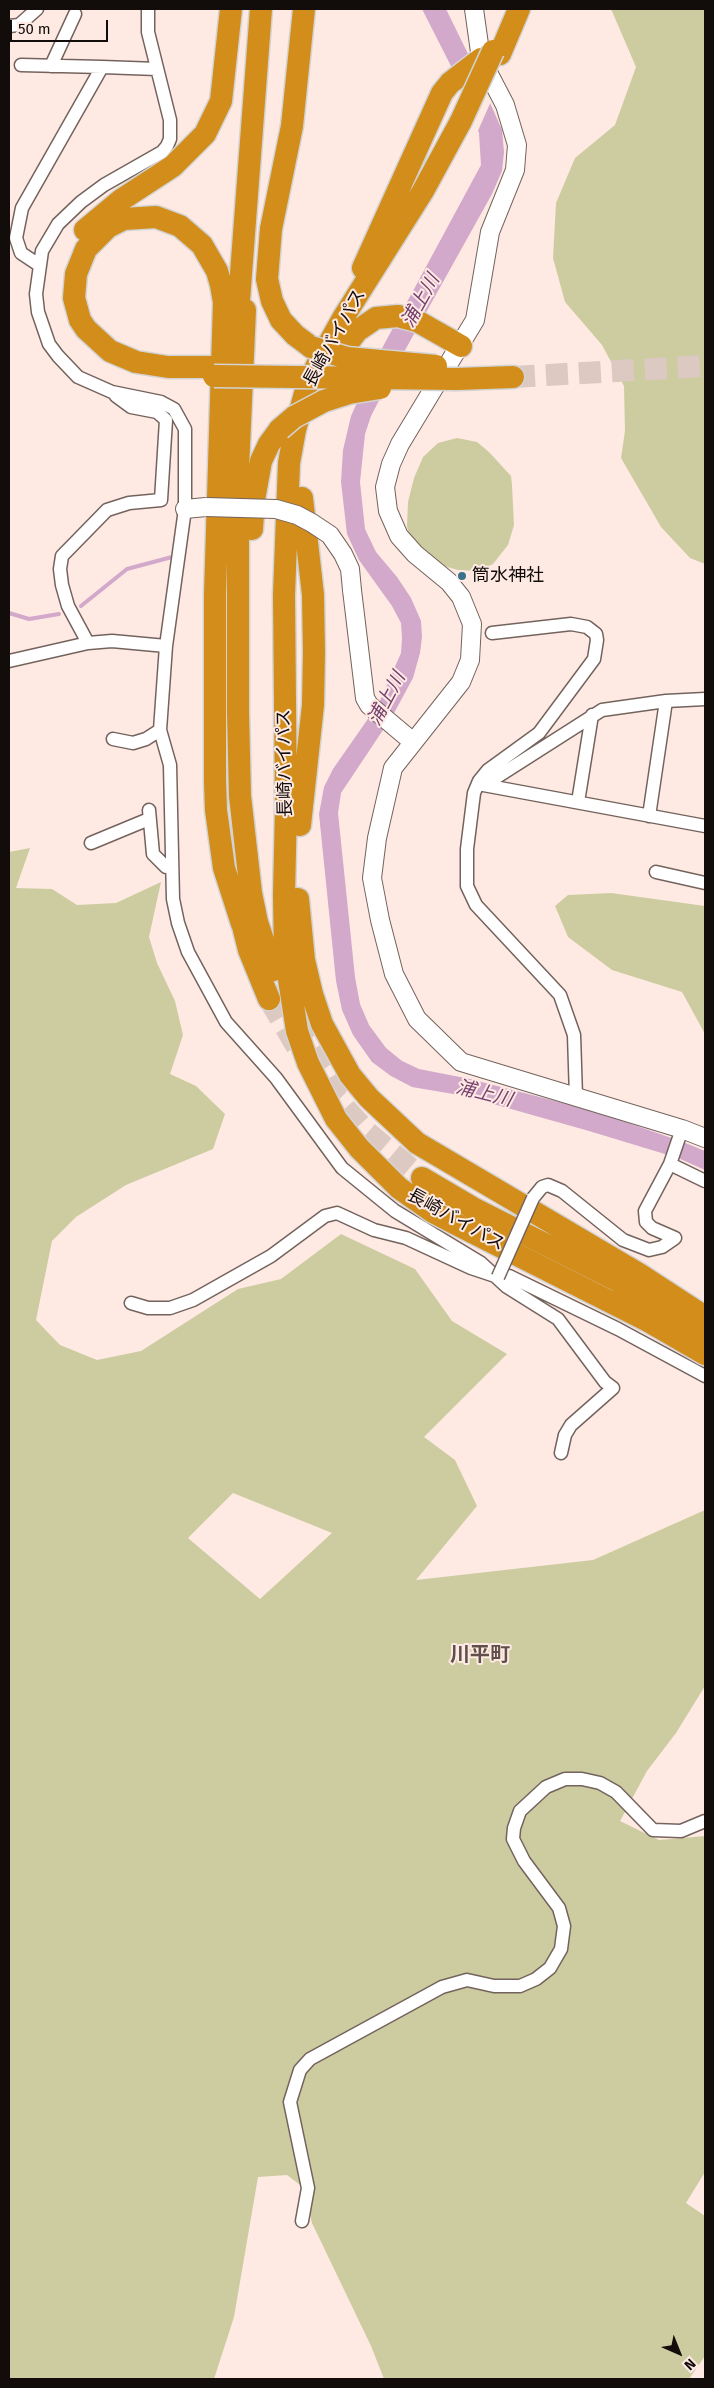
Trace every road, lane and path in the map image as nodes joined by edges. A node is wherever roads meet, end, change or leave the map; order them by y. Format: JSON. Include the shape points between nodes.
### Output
{"nodes":[{"id":1,"x":37,"y":9,"type":"edge"},
{"id":2,"x":148,"y":9,"type":"edge"},
{"id":3,"x":231,"y":9,"type":"edge"},
{"id":4,"x":261,"y":9,"type":"edge"},
{"id":5,"x":272,"y":9,"type":"edge"},
{"id":6,"x":304,"y":9,"type":"edge"},
{"id":7,"x":474,"y":9,"type":"edge"},
{"id":8,"x":509,"y":9,"type":"edge"},
{"id":9,"x":519,"y":9,"type":"edge"},
{"id":10,"x":75,"y":14,"type":"dead end"},
{"id":11,"x":9,"y":26,"type":"edge"},
{"id":12,"x":488,"y":57,"type":"junction"},
{"id":13,"x":21,"y":65,"type":"dead end"},
{"id":14,"x":51,"y":66,"type":"junction"},
{"id":15,"x":102,"y":67,"type":"junction"},
{"id":16,"x":157,"y":69,"type":"junction"},
{"id":17,"x":465,"y":123,"type":"junction"},
{"id":18,"x":38,"y":265,"type":"junction"},
{"id":19,"x":343,"y":318,"type":"junction"},
{"id":20,"x":459,"y":364,"type":"junction"},
{"id":21,"x":215,"y":372,"type":"junction"},
{"id":22,"x":513,"y":374,"type":"tunnel mouth"},
{"id":23,"x":112,"y":392,"type":"junction"},
{"id":24,"x":308,"y":429,"type":"junction"},
{"id":25,"x":185,"y":509,"type":"junction"},
{"id":26,"x":492,"y":633,"type":"dead end"},
{"id":27,"x":88,"y":642,"type":"junction"},
{"id":28,"x":166,"y":646,"type":"junction"},
{"id":29,"x":9,"y":661,"type":"edge"},
{"id":30,"x":705,"y":699,"type":"edge"},
{"id":31,"x":666,"y":701,"type":"junction"},
{"id":32,"x":592,"y":715,"type":"junction"},
{"id":33,"x":160,"y":730,"type":"junction"},
{"id":34,"x":113,"y":739,"type":"dead end"},
{"id":35,"x":413,"y":742,"type":"junction"},
{"id":36,"x":478,"y":783,"type":"junction"},
{"id":37,"x":578,"y":802,"type":"junction"},
{"id":38,"x":649,"y":816,"type":"junction"},
{"id":39,"x":705,"y":826,"type":"edge"},
{"id":40,"x":91,"y":843,"type":"dead end"},
{"id":41,"x":247,"y":862,"type":"junction"},
{"id":42,"x":172,"y":865,"type":"junction"},
{"id":43,"x":656,"y":872,"type":"dead end"},
{"id":44,"x":705,"y":883,"type":"edge"},
{"id":45,"x":242,"y":924,"type":"junction"},
{"id":46,"x":274,"y":970,"type":"dead end"},
{"id":47,"x":269,"y":999,"type":"tunnel mouth"},
{"id":48,"x":347,"y":1091,"type":"tunnel mouth"},
{"id":49,"x":576,"y":1097,"type":"junction"},
{"id":50,"x":681,"y":1132,"type":"junction"},
{"id":51,"x":705,"y":1138,"type":"edge"},
{"id":52,"x":670,"y":1164,"type":"junction"},
{"id":53,"x":422,"y":1178,"type":"tunnel mouth"},
{"id":54,"x":705,"y":1181,"type":"edge"},
{"id":55,"x":639,"y":1274,"type":"junction"},
{"id":56,"x":498,"y":1277,"type":"junction"},
{"id":57,"x":131,"y":1303,"type":"dead end"},
{"id":58,"x":705,"y":1316,"type":"edge"},
{"id":59,"x":705,"y":1338,"type":"edge"},
{"id":60,"x":705,"y":1354,"type":"edge"},
{"id":61,"x":705,"y":1376,"type":"edge"},
{"id":62,"x":561,"y":1454,"type":"dead end"},
{"id":63,"x":705,"y":1821,"type":"edge"},
{"id":64,"x":302,"y":2221,"type":"dead end"}],
"edges":[{"from":1,"to":11,"type":"street","via":[[19,25]]},
{"from":2,"to":16,"type":"street","via":[[148,32]]},
{"from":3,"to":21,"type":"highway","via":[[224,89],[211,124],[186,155],[121,200],[84,231],[69,251],[60,287],[65,314],[75,335],[88,351],[108,364],[153,375]]},
{"from":4,"to":45,"type":"highway","via":[[236,343],[228,597],[228,811]]},
{"from":5,"to":41,"type":"highway","via":[[242,344],[238,459],[238,712],[240,796]]},
{"from":6,"to":20,"type":"highway","bridge":true,"via":[[292,126],[269,242],[267,279],[272,300],[281,320],[294,335],[312,347],[347,358]]},
{"from":7,"to":12,"type":"street"},
{"from":8,"to":12,"type":"highway","name":"長崎バイパス"},
{"from":9,"to":12,"type":"highway","name":"長崎バイパス"},
{"from":10,"to":14,"type":"street"},
{"from":12,"to":17,"type":"highway","name":"長崎バイパス"},
{"from":12,"to":19,"type":"highway","via":[[450,83],[436,105]]},
{"from":12,"to":20,"type":"street","via":[[517,145],[515,170],[490,232],[475,320]]},
{"from":13,"to":14,"type":"street"},
{"from":14,"to":15,"type":"street"},
{"from":15,"to":16,"type":"street"},
{"from":15,"to":18,"type":"street","via":[[22,208],[16,238],[21,252]]},
{"from":16,"to":18,"type":"street","via":[[170,120],[167,146],[81,202],[47,240]]},
{"from":17,"to":19,"type":"highway","name":"長崎バイパス"},
{"from":17,"to":24,"type":"highway","name":"長崎バイパス","via":[[430,196],[330,360],[315,397]]},
{"from":18,"to":23,"type":"street","via":[[38,312],[49,344],[78,377]]},
{"from":19,"to":60,"type":"highway","name":"長崎バイパス","via":[[307,386],[289,463],[284,595],[284,923],[291,1001],[302,1047],[336,1119],[385,1176],[413,1199]]},
{"from":20,"to":21,"type":"highway","bridge":true},
{"from":20,"to":22,"type":"highway"},
{"from":20,"to":24,"type":"highway","via":[[432,330],[407,318],[386,316],[367,322],[348,341],[335,364]]},
{"from":20,"to":35,"type":"street","via":[[400,444],[385,487],[388,511],[399,536],[449,582],[461,597],[472,624],[470,660],[460,682]]},
{"from":20,"to":41,"type":"highway","bridge":true,"via":[[336,397],[303,411],[280,429],[261,461],[254,500]]},
{"from":21,"to":45,"type":"highway","via":[[136,362],[110,351],[86,329],[76,308],[73,287],[79,261],[86,248],[108,227],[124,219],[156,217],[180,226],[202,245],[221,285],[224,302],[215,595],[214,780],[224,868]]},
{"from":23,"to":25,"type":"street","via":[[161,402],[174,409],[180,418],[185,429]]},
{"from":23,"to":27,"type":"street","via":[[131,407],[157,412],[166,420],[161,500],[129,503],[107,510],[62,556],[61,577],[66,599]]},
{"from":24,"to":55,"type":"highway","name":"長崎バイパス","via":[[302,510],[313,595],[313,687],[301,800],[298,894],[304,960],[322,1024],[350,1076],[368,1098],[417,1143]]},
{"from":25,"to":28,"type":"street"},
{"from":25,"to":35,"type":"street","bridge":true,"via":[[276,509],[297,515],[330,535],[350,569],[364,698]]},
{"from":26,"to":36,"type":"street","via":[[571,624],[592,630],[597,640],[594,659],[539,733],[488,770]]},
{"from":27,"to":28,"type":"street"},
{"from":27,"to":29,"type":"street"},
{"from":28,"to":33,"type":"street"},
{"from":30,"to":31,"type":"street"},
{"from":31,"to":32,"type":"street","via":[[602,710]]},
{"from":31,"to":38,"type":"street"},
{"from":32,"to":36,"type":"street","via":[[497,777]]},
{"from":32,"to":37,"type":"street"},
{"from":33,"to":34,"type":"street","via":[[146,739],[133,742]]},
{"from":33,"to":42,"type":"street","via":[[170,765]]},
{"from":35,"to":49,"type":"street","via":[[393,768],[377,838],[372,878],[394,974],[418,1019],[461,1062]]},
{"from":36,"to":37,"type":"street"},
{"from":36,"to":49,"type":"street","via":[[468,849],[467,886],[476,905],[560,995],[574,1035]]},
{"from":37,"to":38,"type":"street"},
{"from":38,"to":39,"type":"street"},
{"from":40,"to":42,"type":"street","via":[[149,814],[153,854],[166,866]]},
{"from":41,"to":46,"type":"highway","via":[[257,922]]},
{"from":42,"to":56,"type":"street","via":[[174,899],[185,945],[226,1022],[276,1078],[342,1168],[395,1211],[481,1263]]},
{"from":43,"to":44,"type":"street"},
{"from":45,"to":47,"type":"highway"},
{"from":48,"to":55,"type":"highway","name":"長崎バイパス","via":[[381,1126],[438,1171]]},
{"from":49,"to":50,"type":"street"},
{"from":50,"to":51,"type":"street"},
{"from":50,"to":52,"type":"street"},
{"from":52,"to":54,"type":"street"},
{"from":52,"to":56,"type":"street","bridge":true,"via":[[645,1211],[646,1222],[652,1228],[675,1238],[662,1247],[649,1250],[623,1240],[562,1191],[548,1185],[533,1198]]},
{"from":53,"to":59,"type":"highway","name":"長崎バイパス","via":[[473,1208],[618,1281]]},
{"from":55,"to":58,"type":"highway","name":"長崎バイパス"},
{"from":56,"to":57,"type":"street","via":[[337,1213],[325,1216],[271,1256],[193,1300],[170,1308],[148,1308]]},
{"from":56,"to":61,"type":"street","via":[[509,1276],[574,1307]]},
{"from":56,"to":62,"type":"street","via":[[507,1287],[558,1319],[605,1382],[614,1388],[572,1425],[565,1435]]},
{"from":63,"to":64,"type":"street","via":[[681,1831],[652,1830],[616,1792],[600,1783],[582,1779],[565,1779],[546,1787],[520,1811],[513,1839],[524,1861],[558,1908],[564,1926],[561,1949],[550,1968],[536,1979],[520,1986],[494,1986],[467,1980],[442,1987],[310,2059],[300,2070],[290,2102],[308,2188]]}]}
